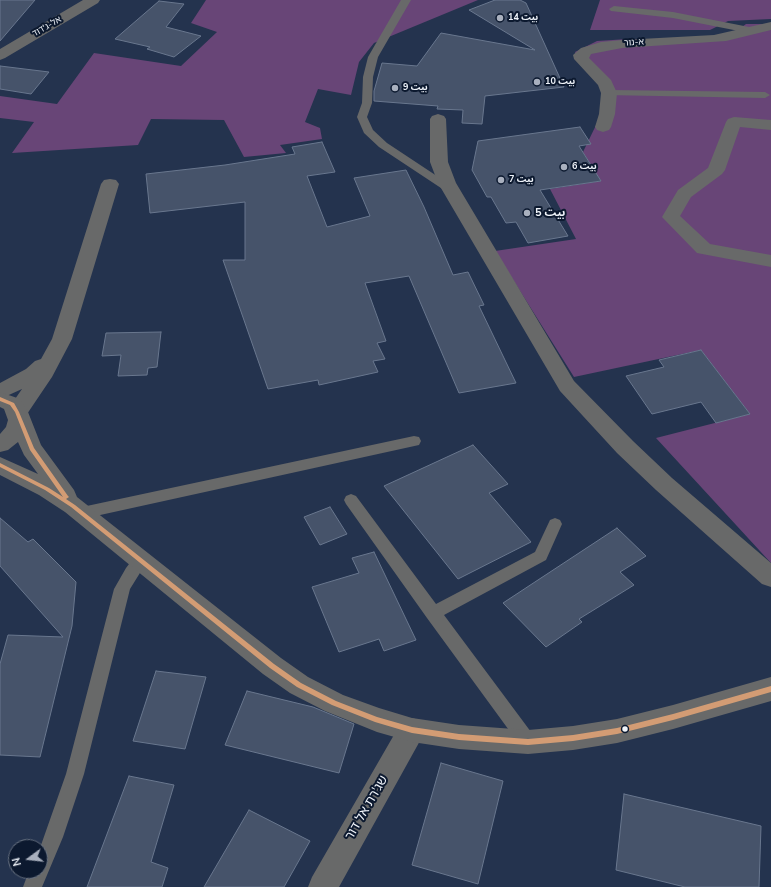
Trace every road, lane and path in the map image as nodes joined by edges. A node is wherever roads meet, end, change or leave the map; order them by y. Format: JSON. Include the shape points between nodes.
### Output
{"nodes":[{"id":1,"x":93,"y":0,"type":"edge"},
{"id":2,"x":406,"y":0,"type":"edge"},
{"id":3,"x":614,"y":9,"type":"dead end"},
{"id":4,"x":771,"y":26,"type":"edge"},
{"id":5,"x":749,"y":30,"type":"junction"},
{"id":6,"x":0,"y":55,"type":"edge"},
{"id":7,"x":609,"y":93,"type":"junction"},
{"id":8,"x":765,"y":95,"type":"dead end"},
{"id":9,"x":438,"y":119,"type":"dead end"},
{"id":10,"x":771,"y":125,"type":"edge"},
{"id":11,"x":603,"y":127,"type":"dead end"},
{"id":12,"x":110,"y":184,"type":"dead end"},
{"id":13,"x":451,"y":190,"type":"junction"},
{"id":14,"x":771,"y":261,"type":"edge"},
{"id":15,"x":55,"y":354,"type":"junction"},
{"id":16,"x":0,"y":392,"type":"edge"},
{"id":17,"x":0,"y":399,"type":"edge"},
{"id":18,"x":18,"y":416,"type":"junction"},
{"id":19,"x":414,"y":441,"type":"dead end"},
{"id":20,"x":0,"y":444,"type":"edge"},
{"id":21,"x":0,"y":465,"type":"edge"},
{"id":22,"x":351,"y":500,"type":"dead end"},
{"id":23,"x":78,"y":510,"type":"junction"},
{"id":24,"x":555,"y":524,"type":"dead end"},
{"id":25,"x":140,"y":560,"type":"junction"},
{"id":26,"x":771,"y":577,"type":"edge"},
{"id":27,"x":433,"y":613,"type":"junction"},
{"id":28,"x":771,"y":689,"type":"edge"},
{"id":29,"x":412,"y":730,"type":"junction"},
{"id":30,"x":528,"y":742,"type":"junction"},
{"id":31,"x":48,"y":851,"type":"edge"},
{"id":32,"x":323,"y":887,"type":"edge"}],
"edges":[{"from":1,"to":6,"type":"street","name":"אל-ג'דוד"},
{"from":2,"to":13,"type":"lane","via":[[373,57],[368,77],[367,103],[362,117],[368,131],[383,145]]},
{"from":3,"to":5,"type":"lane","via":[[673,15]]},
{"from":4,"to":5,"type":"street","name":"א-נור"},
{"from":5,"to":7,"type":"street","name":"א-נור","via":[[714,39],[622,44],[586,51],[581,55],[582,59],[605,83]]},
{"from":7,"to":8,"type":"lane"},
{"from":7,"to":11,"type":"street"},
{"from":9,"to":13,"type":"street","via":[[439,162]]},
{"from":10,"to":14,"type":"street","via":[[734,122],[716,170],[684,194],[671,217],[704,249]]},
{"from":12,"to":15,"type":"street","via":[[62,339]]},
{"from":13,"to":26,"type":"street","via":[[567,386],[664,484]]},
{"from":15,"to":16,"type":"street","via":[[33,374]]},
{"from":15,"to":18,"type":"street"},
{"from":17,"to":18,"type":"street","via":[[12,404]]},
{"from":18,"to":20,"type":"street","via":[[16,430]]},
{"from":18,"to":23,"type":"street","via":[[32,449]]},
{"from":19,"to":23,"type":"lane"},
{"from":21,"to":23,"type":"street","via":[[47,489]]},
{"from":22,"to":27,"type":"lane"},
{"from":23,"to":25,"type":"street"},
{"from":24,"to":27,"type":"lane","via":[[541,556]]},
{"from":25,"to":29,"type":"street","via":[[299,686],[355,712]]},
{"from":25,"to":31,"type":"lane","via":[[122,589],[74,774]]},
{"from":27,"to":30,"type":"lane"},
{"from":28,"to":30,"type":"street","via":[[617,730],[573,738]]},
{"from":29,"to":30,"type":"street","via":[[459,737]]},
{"from":29,"to":32,"type":"street","name":"שג'רת אל דור"}]}
